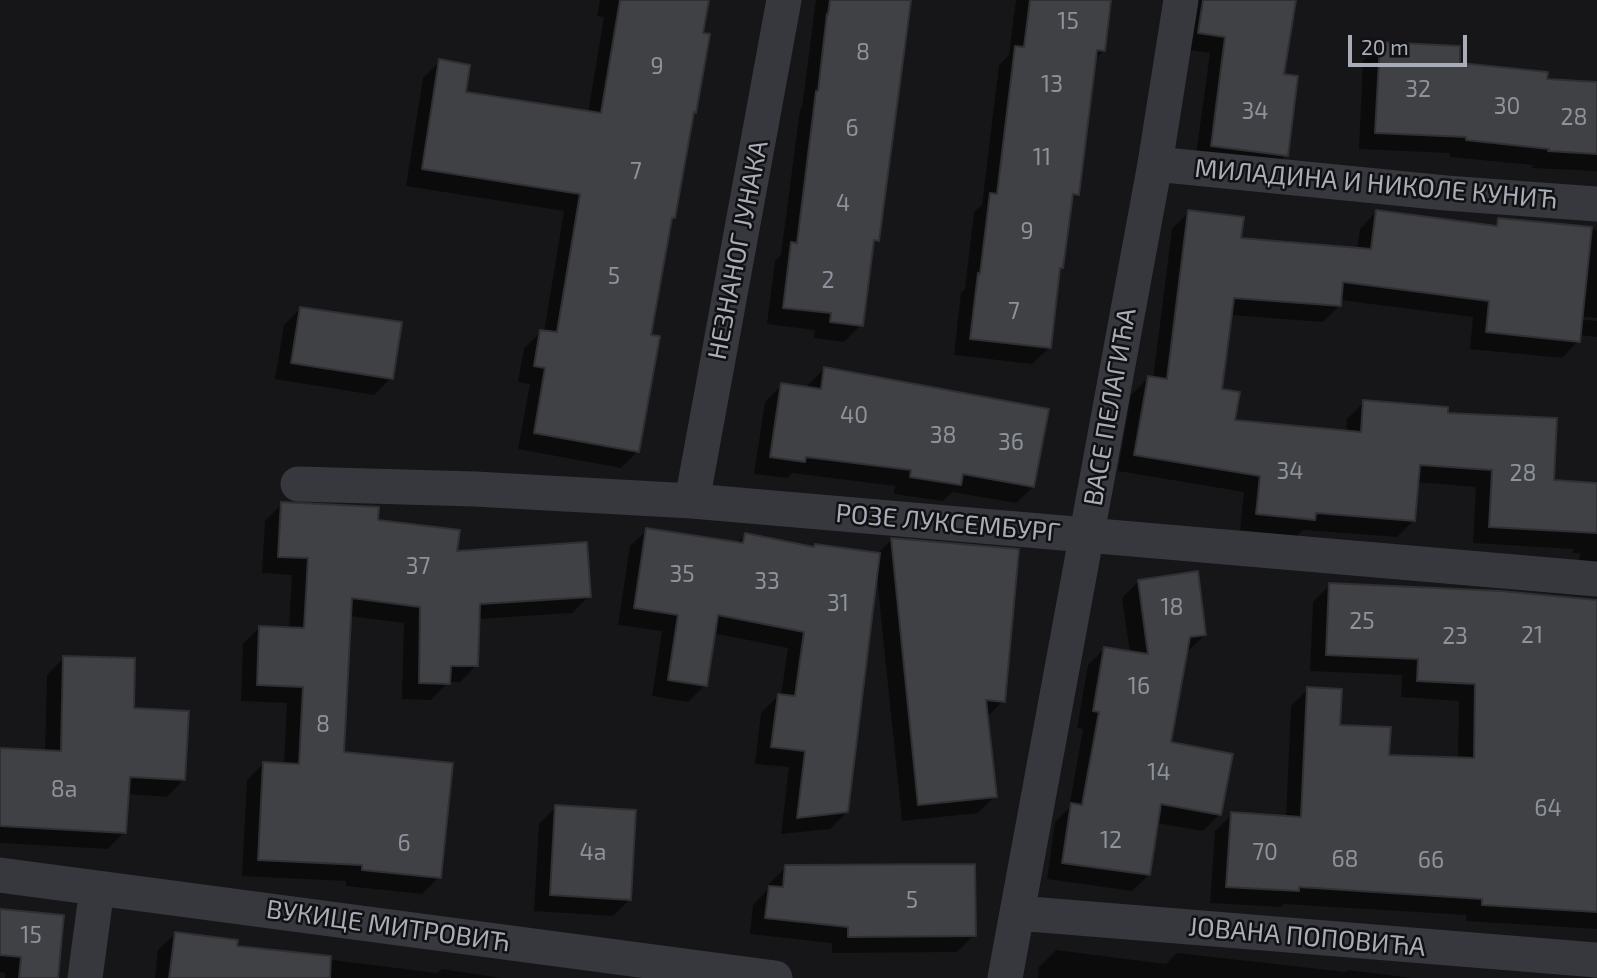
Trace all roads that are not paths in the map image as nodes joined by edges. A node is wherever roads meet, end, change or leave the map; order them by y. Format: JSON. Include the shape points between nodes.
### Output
{"nodes":[{"id":1,"x":784,"y":0,"type":"edge"},
{"id":2,"x":1181,"y":0,"type":"edge"},
{"id":3,"x":1155,"y":163,"type":"junction"},
{"id":4,"x":1597,"y":204,"type":"edge"},
{"id":5,"x":298,"y":484,"type":"dead end"},
{"id":6,"x":692,"y":501,"type":"junction"},
{"id":7,"x":1087,"y":535,"type":"junction"},
{"id":8,"x":1597,"y":579,"type":"edge"},
{"id":9,"x":0,"y":875,"type":"edge"},
{"id":10,"x":97,"y":888,"type":"junction"},
{"id":11,"x":1017,"y":914,"type":"junction"},
{"id":12,"x":1597,"y":960,"type":"edge"},
{"id":13,"x":85,"y":978,"type":"edge"},
{"id":14,"x":775,"y":978,"type":"edge"},
{"id":15,"x":1005,"y":978,"type":"edge"}],
"edges":[{"from":1,"to":6,"type":"street","name":"НЕЗНАНОГ ЈУНАКА"},
{"from":2,"to":3,"type":"street","name":"ВАСЕ ПЕЛАГИЋА"},
{"from":3,"to":4,"type":"street","name":"МИЛАДИНА И НИКОЛЕ КУНИЋ"},
{"from":3,"to":7,"type":"street","name":"ВАСЕ ПЕЛАГИЋА"},
{"from":5,"to":6,"type":"street","name":"РОЗЕ ЛУКСЕМБУРГ"},
{"from":6,"to":7,"type":"street","name":"РОЗЕ ЛУКСЕМБУРГ"},
{"from":7,"to":8,"type":"street","name":"РОЗЕ ЛУКСЕМБУРГ"},
{"from":7,"to":11,"type":"street","name":"ВАСЕ ПЕЛАГИЋА"},
{"from":9,"to":10,"type":"street","name":"ВУКИЦЕ МИТРОВИЋ"},
{"from":10,"to":13,"type":"street"},
{"from":10,"to":14,"type":"street","name":"ВУКИЦЕ МИТРОВИЋ"},
{"from":11,"to":12,"type":"street","name":"ЈОВАНА ПОПОВИЋА"},
{"from":11,"to":15,"type":"street","name":"ВАСЕ ПЕЛАГИЋА"}]}
